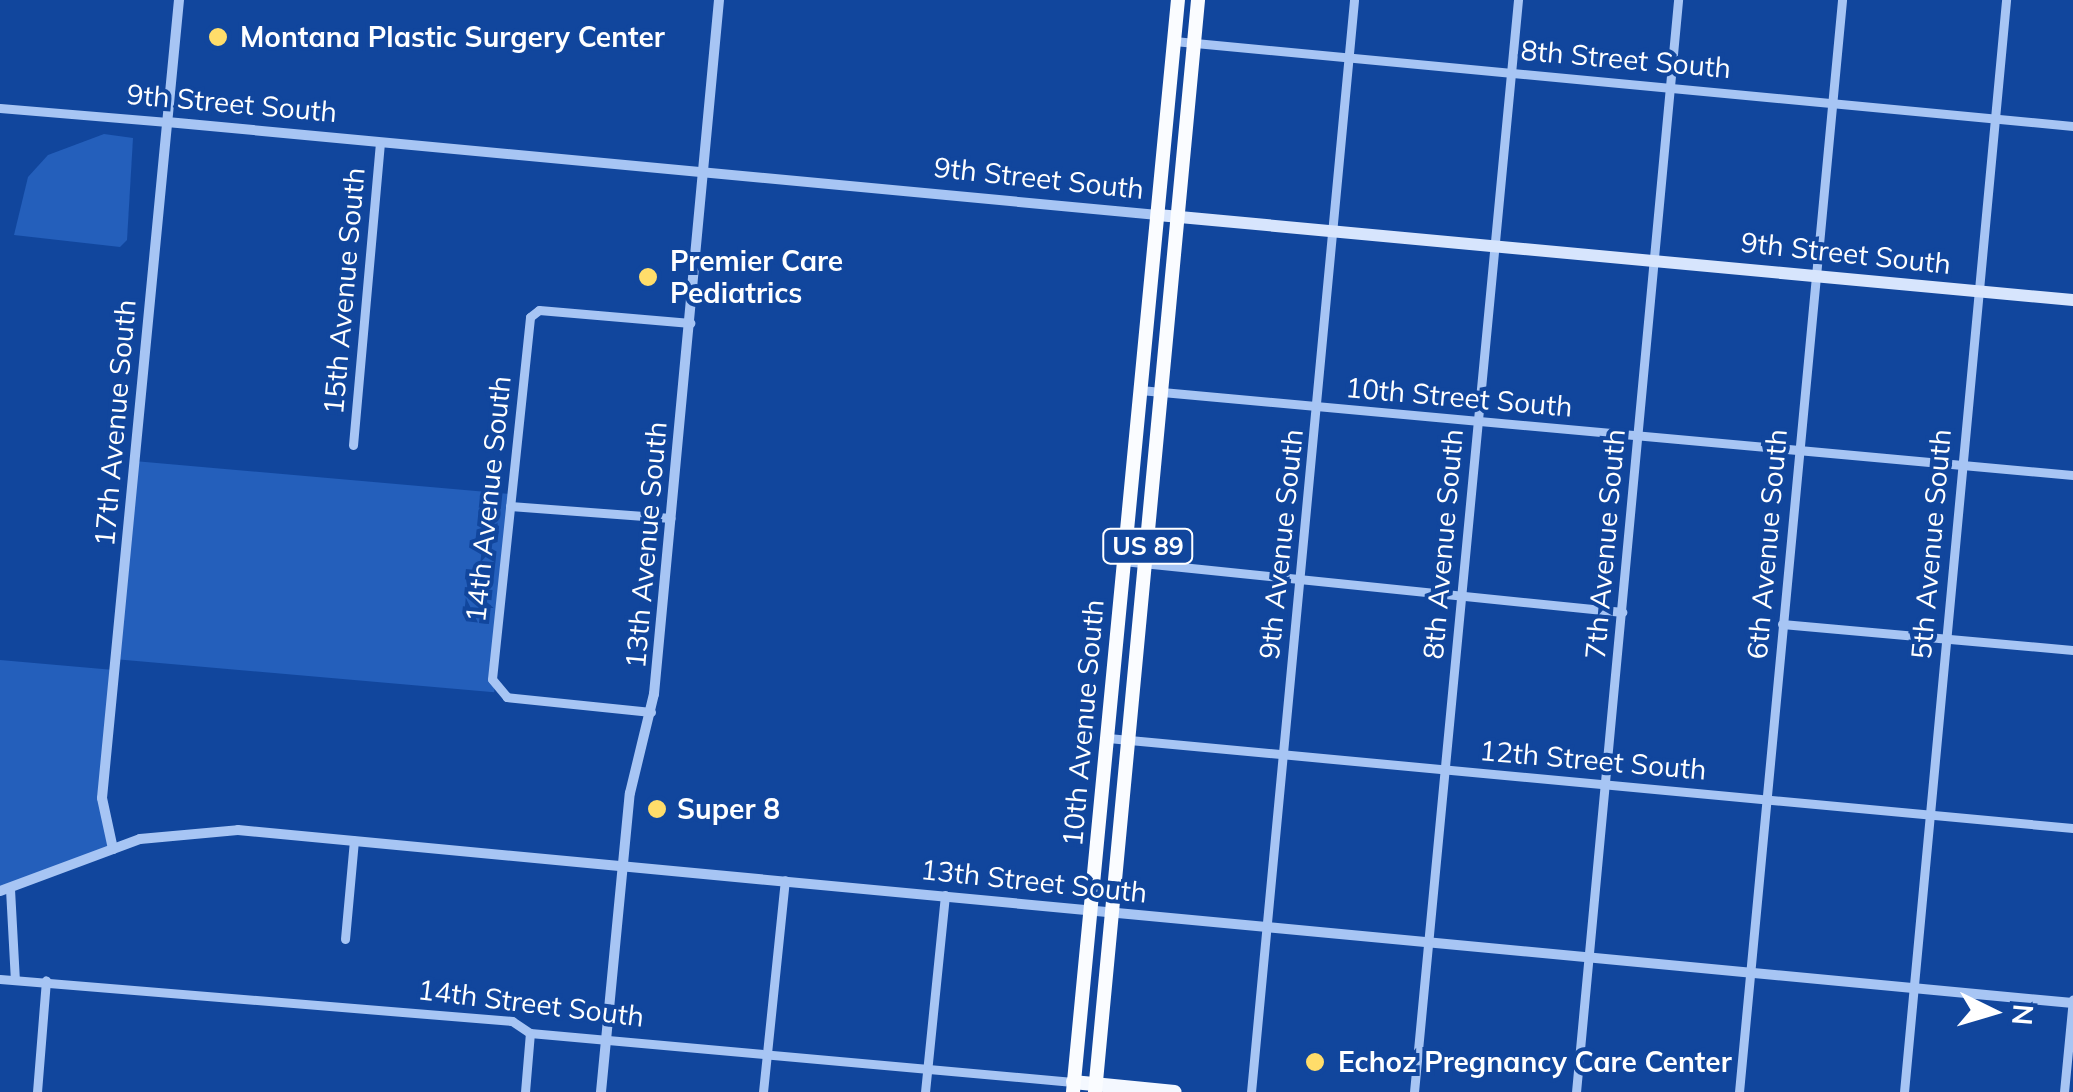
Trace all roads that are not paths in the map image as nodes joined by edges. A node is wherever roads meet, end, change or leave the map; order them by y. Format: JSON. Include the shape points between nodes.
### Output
{"nodes":[{"id":1,"x":180,"y":0,"type":"edge"},
{"id":2,"x":718,"y":0,"type":"edge"},
{"id":3,"x":1178,"y":0,"type":"edge"},
{"id":4,"x":1198,"y":0,"type":"edge"},
{"id":5,"x":1354,"y":0,"type":"edge"},
{"id":6,"x":1518,"y":0,"type":"edge"},
{"id":7,"x":1678,"y":0,"type":"edge"},
{"id":8,"x":1842,"y":0,"type":"edge"},
{"id":9,"x":2006,"y":0,"type":"edge"},
{"id":10,"x":1174,"y":41,"type":"junction"},
{"id":11,"x":1194,"y":44,"type":"junction"},
{"id":12,"x":1349,"y":58,"type":"junction"},
{"id":13,"x":1511,"y":72,"type":"junction"},
{"id":14,"x":1670,"y":86,"type":"junction"},
{"id":15,"x":1832,"y":102,"type":"junction"},
{"id":16,"x":0,"y":108,"type":"edge"},
{"id":17,"x":1994,"y":119,"type":"junction"},
{"id":18,"x":167,"y":122,"type":"junction"},
{"id":19,"x":2073,"y":126,"type":"edge"},
{"id":20,"x":380,"y":142,"type":"junction"},
{"id":21,"x":702,"y":172,"type":"junction"},
{"id":22,"x":1158,"y":215,"type":"junction"},
{"id":23,"x":1177,"y":217,"type":"junction"},
{"id":24,"x":1332,"y":229,"type":"junction"},
{"id":25,"x":1494,"y":244,"type":"junction"},
{"id":26,"x":1655,"y":260,"type":"junction"},
{"id":27,"x":1816,"y":276,"type":"junction"},
{"id":28,"x":1977,"y":292,"type":"junction"},
{"id":29,"x":2073,"y":300,"type":"edge"},
{"id":30,"x":690,"y":322,"type":"junction"},
{"id":31,"x":1140,"y":390,"type":"junction"},
{"id":32,"x":1162,"y":392,"type":"junction"},
{"id":33,"x":1317,"y":406,"type":"junction"},
{"id":34,"x":1477,"y":422,"type":"junction"},
{"id":35,"x":1638,"y":435,"type":"junction"},
{"id":36,"x":352,"y":445,"type":"dead end"},
{"id":37,"x":1798,"y":450,"type":"junction"},
{"id":38,"x":1961,"y":465,"type":"junction"},
{"id":39,"x":2073,"y":475,"type":"edge"},
{"id":40,"x":510,"y":506,"type":"junction"},
{"id":41,"x":671,"y":518,"type":"junction"},
{"id":42,"x":1122,"y":561,"type":"junction"},
{"id":43,"x":1146,"y":563,"type":"junction"},
{"id":44,"x":1300,"y":580,"type":"junction"},
{"id":45,"x":1462,"y":596,"type":"junction"},
{"id":46,"x":1622,"y":612,"type":"junction"},
{"id":47,"x":1782,"y":624,"type":"junction"},
{"id":48,"x":1945,"y":638,"type":"junction"},
{"id":49,"x":2073,"y":650,"type":"edge"},
{"id":50,"x":651,"y":712,"type":"junction"},
{"id":51,"x":1108,"y":738,"type":"junction"},
{"id":52,"x":1128,"y":739,"type":"junction"},
{"id":53,"x":1283,"y":753,"type":"junction"},
{"id":54,"x":1444,"y":769,"type":"junction"},
{"id":55,"x":1606,"y":784,"type":"junction"},
{"id":56,"x":1766,"y":798,"type":"junction"},
{"id":57,"x":1928,"y":814,"type":"junction"},
{"id":58,"x":2073,"y":828,"type":"edge"},
{"id":59,"x":354,"y":840,"type":"junction"},
{"id":60,"x":113,"y":849,"type":"junction"},
{"id":61,"x":624,"y":866,"type":"junction"},
{"id":62,"x":785,"y":880,"type":"junction"},
{"id":63,"x":5,"y":890,"type":"edge"},
{"id":64,"x":945,"y":895,"type":"junction"},
{"id":65,"x":1091,"y":909,"type":"junction"},
{"id":66,"x":1112,"y":911,"type":"junction"},
{"id":67,"x":1266,"y":926,"type":"junction"},
{"id":68,"x":345,"y":939,"type":"dead end"},
{"id":69,"x":1428,"y":943,"type":"junction"},
{"id":70,"x":1588,"y":958,"type":"junction"},
{"id":71,"x":1750,"y":973,"type":"junction"},
{"id":72,"x":0,"y":980,"type":"edge"},
{"id":73,"x":15,"y":980,"type":"junction"},
{"id":74,"x":46,"y":980,"type":"junction"},
{"id":75,"x":1914,"y":988,"type":"junction"},
{"id":76,"x":2073,"y":1002,"type":"edge"},
{"id":77,"x":530,"y":1034,"type":"junction"},
{"id":78,"x":606,"y":1039,"type":"junction"},
{"id":79,"x":766,"y":1054,"type":"junction"},
{"id":80,"x":927,"y":1070,"type":"junction"},
{"id":81,"x":1073,"y":1087,"type":"edge"},
{"id":82,"x":1096,"y":1088,"type":"edge"},
{"id":83,"x":37,"y":1092,"type":"edge"},
{"id":84,"x":526,"y":1092,"type":"edge"},
{"id":85,"x":601,"y":1092,"type":"edge"},
{"id":86,"x":763,"y":1092,"type":"edge"},
{"id":87,"x":925,"y":1092,"type":"edge"},
{"id":88,"x":1176,"y":1092,"type":"edge"},
{"id":89,"x":1251,"y":1092,"type":"edge"},
{"id":90,"x":1414,"y":1092,"type":"edge"},
{"id":91,"x":1576,"y":1092,"type":"edge"},
{"id":92,"x":1739,"y":1092,"type":"edge"},
{"id":93,"x":1904,"y":1092,"type":"edge"},
{"id":94,"x":2064,"y":1092,"type":"edge"}],
"edges":[{"from":1,"to":18,"type":"street","name":"17th Avenue South"},
{"from":2,"to":21,"type":"street","name":"13th Avenue South"},
{"from":3,"to":10,"type":"highway","name":"10th Avenue South","number":"US 89"},
{"from":4,"to":11,"type":"highway","name":"10th Avenue South","number":"US 89"},
{"from":5,"to":12,"type":"street","name":"9th Avenue South"},
{"from":6,"to":13,"type":"street","name":"8th Avenue South"},
{"from":7,"to":14,"type":"street","name":"7th Avenue South"},
{"from":8,"to":15,"type":"street","name":"6th Avenue South"},
{"from":9,"to":17,"type":"street","name":"5th Avenue South"},
{"from":10,"to":11,"type":"street","name":"8th Street South"},
{"from":10,"to":22,"type":"highway","name":"10th Avenue South","number":"US 89"},
{"from":11,"to":12,"type":"street","name":"8th Street South"},
{"from":11,"to":23,"type":"highway","name":"10th Avenue South","number":"US 89"},
{"from":12,"to":13,"type":"street","name":"8th Street South"},
{"from":12,"to":24,"type":"street","name":"9th Avenue South"},
{"from":13,"to":14,"type":"street","name":"8th Street South"},
{"from":13,"to":25,"type":"street","name":"8th Avenue South"},
{"from":14,"to":15,"type":"street","name":"8th Street South"},
{"from":14,"to":26,"type":"street","name":"7th Avenue South"},
{"from":15,"to":17,"type":"street","name":"8th Street South"},
{"from":15,"to":27,"type":"street","name":"6th Avenue South"},
{"from":16,"to":18,"type":"street","name":"9th Street South"},
{"from":17,"to":19,"type":"street","name":"8th Street South"},
{"from":17,"to":28,"type":"street","name":"5th Avenue South"},
{"from":18,"to":20,"type":"street","name":"9th Street South"},
{"from":18,"to":60,"type":"street","name":"17th Avenue South","via":[[102,798]]},
{"from":20,"to":21,"type":"street","name":"9th Street South"},
{"from":20,"to":36,"type":"street","name":"15th Avenue South"},
{"from":21,"to":22,"type":"street","name":"9th Street South"},
{"from":21,"to":30,"type":"street","name":"13th Avenue South"},
{"from":22,"to":23,"type":"main road","name":"9th Street South"},
{"from":22,"to":31,"type":"highway","name":"10th Avenue South","number":"US 89"},
{"from":23,"to":24,"type":"main road","name":"9th Street South"},
{"from":23,"to":32,"type":"highway","name":"10th Avenue South","number":"US 89"},
{"from":24,"to":25,"type":"main road","name":"9th Street South"},
{"from":24,"to":33,"type":"street","name":"9th Avenue South"},
{"from":25,"to":26,"type":"main road","name":"9th Street South"},
{"from":25,"to":34,"type":"street","name":"8th Avenue South"},
{"from":26,"to":27,"type":"main road","name":"9th Street South"},
{"from":26,"to":35,"type":"street","name":"7th Avenue South"},
{"from":27,"to":28,"type":"main road","name":"9th Street South"},
{"from":27,"to":37,"type":"street","name":"6th Avenue South"},
{"from":28,"to":29,"type":"main road","name":"9th Street South"},
{"from":28,"to":38,"type":"street","name":"5th Avenue South"},
{"from":30,"to":40,"type":"street","name":"14th Avenue South","via":[[533,312]]},
{"from":30,"to":41,"type":"street","name":"13th Avenue South"},
{"from":31,"to":32,"type":"street","name":"10th Street South"},
{"from":31,"to":42,"type":"highway","name":"10th Avenue South","number":"US 89"},
{"from":32,"to":33,"type":"street","name":"10th Street South"},
{"from":32,"to":43,"type":"highway","name":"10th Avenue South","number":"US 89"},
{"from":33,"to":34,"type":"street","name":"10th Street South"},
{"from":33,"to":44,"type":"street","name":"9th Avenue South"},
{"from":34,"to":35,"type":"street","name":"10th Street South"},
{"from":34,"to":45,"type":"street","name":"8th Avenue South"},
{"from":35,"to":37,"type":"street","name":"10th Street South"},
{"from":35,"to":46,"type":"street","name":"7th Avenue South"},
{"from":37,"to":38,"type":"street","name":"10th Street South"},
{"from":37,"to":47,"type":"street","name":"6th Avenue South"},
{"from":38,"to":39,"type":"street","name":"10th Street South"},
{"from":38,"to":48,"type":"street","name":"5th Avenue South"},
{"from":40,"to":41,"type":"street"},
{"from":40,"to":50,"type":"street","name":"14th Avenue South","via":[[496,691]]},
{"from":41,"to":50,"type":"street","name":"13th Avenue South"},
{"from":42,"to":43,"type":"street"},
{"from":42,"to":51,"type":"highway","name":"10th Avenue South","number":"US 89"},
{"from":43,"to":44,"type":"street"},
{"from":43,"to":52,"type":"highway","name":"10th Avenue South","number":"US 89"},
{"from":44,"to":45,"type":"street"},
{"from":44,"to":53,"type":"street","name":"9th Avenue South"},
{"from":45,"to":46,"type":"street"},
{"from":45,"to":54,"type":"street","name":"8th Avenue South"},
{"from":46,"to":55,"type":"street","name":"7th Avenue South"},
{"from":47,"to":48,"type":"street"},
{"from":47,"to":56,"type":"street","name":"6th Avenue South"},
{"from":48,"to":49,"type":"street"},
{"from":48,"to":57,"type":"street","name":"5th Avenue South"},
{"from":50,"to":61,"type":"street","name":"13th Avenue South"},
{"from":51,"to":52,"type":"street","name":"12th Street South"},
{"from":51,"to":65,"type":"highway","name":"10th Avenue South","number":"US 89"},
{"from":52,"to":53,"type":"street","name":"12th Street South"},
{"from":52,"to":66,"type":"highway","name":"10th Avenue South","number":"US 89"},
{"from":53,"to":54,"type":"street","name":"12th Street South"},
{"from":53,"to":67,"type":"street","name":"9th Avenue South"},
{"from":54,"to":55,"type":"street","name":"12th Street South"},
{"from":54,"to":69,"type":"street","name":"8th Avenue South"},
{"from":55,"to":56,"type":"street","name":"12th Street South"},
{"from":55,"to":70,"type":"street","name":"7th Avenue South"},
{"from":56,"to":57,"type":"street","name":"12th Street South"},
{"from":56,"to":71,"type":"street","name":"6th Avenue South"},
{"from":57,"to":58,"type":"street","name":"12th Street South"},
{"from":57,"to":75,"type":"street","name":"5th Avenue South"},
{"from":59,"to":60,"type":"street","name":"13th Street South","via":[[196,831]]},
{"from":59,"to":61,"type":"street","name":"13th Street South"},
{"from":59,"to":68,"type":"street"},
{"from":60,"to":63,"type":"street","name":"13th Street South"},
{"from":61,"to":62,"type":"street","name":"13th Street South"},
{"from":61,"to":78,"type":"street","name":"13th Avenue South"},
{"from":62,"to":64,"type":"street","name":"13th Street South"},
{"from":62,"to":79,"type":"street"},
{"from":63,"to":73,"type":"street"},
{"from":64,"to":65,"type":"street","name":"13th Street South"},
{"from":64,"to":80,"type":"street"},
{"from":65,"to":66,"type":"street","name":"13th Street South"},
{"from":65,"to":81,"type":"highway","name":"10th Avenue South","number":"US 89"},
{"from":66,"to":67,"type":"street","name":"13th Street South"},
{"from":66,"to":82,"type":"highway","name":"10th Avenue South","number":"US 89"},
{"from":67,"to":69,"type":"street","name":"13th Street South"},
{"from":67,"to":89,"type":"street","name":"9th Avenue South"},
{"from":69,"to":70,"type":"street","name":"13th Street South"},
{"from":69,"to":90,"type":"street","name":"8th Avenue South"},
{"from":70,"to":71,"type":"street","name":"13th Street South"},
{"from":70,"to":91,"type":"street","name":"7th Avenue South"},
{"from":71,"to":75,"type":"street","name":"13th Street South"},
{"from":71,"to":92,"type":"street","name":"6th Avenue South"},
{"from":72,"to":73,"type":"street","name":"14th Street South"},
{"from":73,"to":74,"type":"street","name":"14th Street South"},
{"from":74,"to":77,"type":"street","name":"14th Street South","via":[[512,1021]]},
{"from":74,"to":83,"type":"street"},
{"from":75,"to":76,"type":"street","name":"13th Street South"},
{"from":75,"to":93,"type":"street","name":"5th Avenue South"},
{"from":76,"to":94,"type":"street"},
{"from":77,"to":78,"type":"street","name":"14th Street South"},
{"from":77,"to":84,"type":"street"},
{"from":78,"to":79,"type":"street","name":"14th Street South"},
{"from":78,"to":85,"type":"street","name":"13th Avenue South"},
{"from":79,"to":80,"type":"street","name":"14th Street South"},
{"from":79,"to":86,"type":"street"},
{"from":80,"to":81,"type":"street","name":"14th Street South"},
{"from":80,"to":87,"type":"street"},
{"from":81,"to":82,"type":"main road","name":"14th Street South"},
{"from":82,"to":88,"type":"main road","name":"14th Street South"}]}
